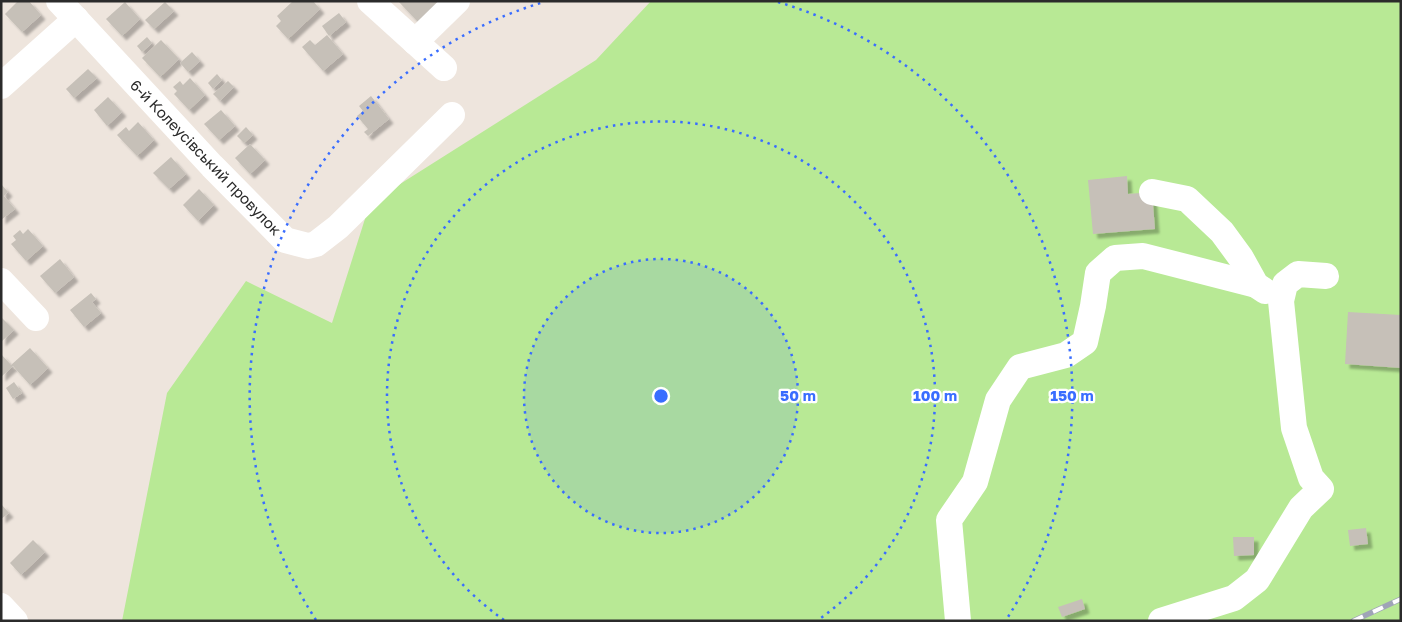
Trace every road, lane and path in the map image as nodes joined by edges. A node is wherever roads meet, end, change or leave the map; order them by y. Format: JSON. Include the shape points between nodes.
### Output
{"nodes":[{"id":1,"x":370,"y":1,"type":"edge"},
{"id":2,"x":457,"y":1,"type":"edge"},
{"id":3,"x":68,"y":10,"type":"edge"},
{"id":4,"x":415,"y":42,"type":"junction"},
{"id":5,"x":444,"y":68,"type":"dead end"},
{"id":6,"x":1,"y":86,"type":"edge"},
{"id":7,"x":452,"y":115,"type":"dead end"},
{"id":8,"x":1152,"y":192,"type":"dead end"},
{"id":9,"x":1326,"y":276,"type":"dead end"},
{"id":10,"x":1,"y":281,"type":"edge"},
{"id":11,"x":1256,"y":285,"type":"junction"},
{"id":12,"x":1281,"y":301,"type":"junction"},
{"id":13,"x":36,"y":318,"type":"dead end"},
{"id":14,"x":1,"y":606,"type":"edge"},
{"id":15,"x":15,"y":621,"type":"edge"},
{"id":16,"x":958,"y":621,"type":"edge"},
{"id":17,"x":1161,"y":621,"type":"edge"}],
"edges":[{"from":1,"to":4,"type":"street"},
{"from":2,"to":4,"type":"street"},
{"from":3,"to":6,"type":"street"},
{"from":3,"to":7,"type":"street","name":"6-й Колеусівський провулок","via":[[285,240],[308,246],[316,244],[338,227]]},
{"from":4,"to":5,"type":"street"},
{"from":8,"to":11,"type":"street","via":[[1187,200],[1222,232]]},
{"from":9,"to":12,"type":"street","via":[[1298,274],[1285,284]]},
{"from":10,"to":13,"type":"street"},
{"from":11,"to":12,"type":"street"},
{"from":11,"to":16,"type":"street","via":[[1143,256],[1115,258],[1098,273],[1085,342],[1066,355],[1020,367],[998,400],[975,482],[949,520]]},
{"from":12,"to":17,"type":"street","via":[[1294,428],[1311,478],[1321,489],[1301,508],[1257,580],[1234,598]]},
{"from":14,"to":15,"type":"street"}]}
